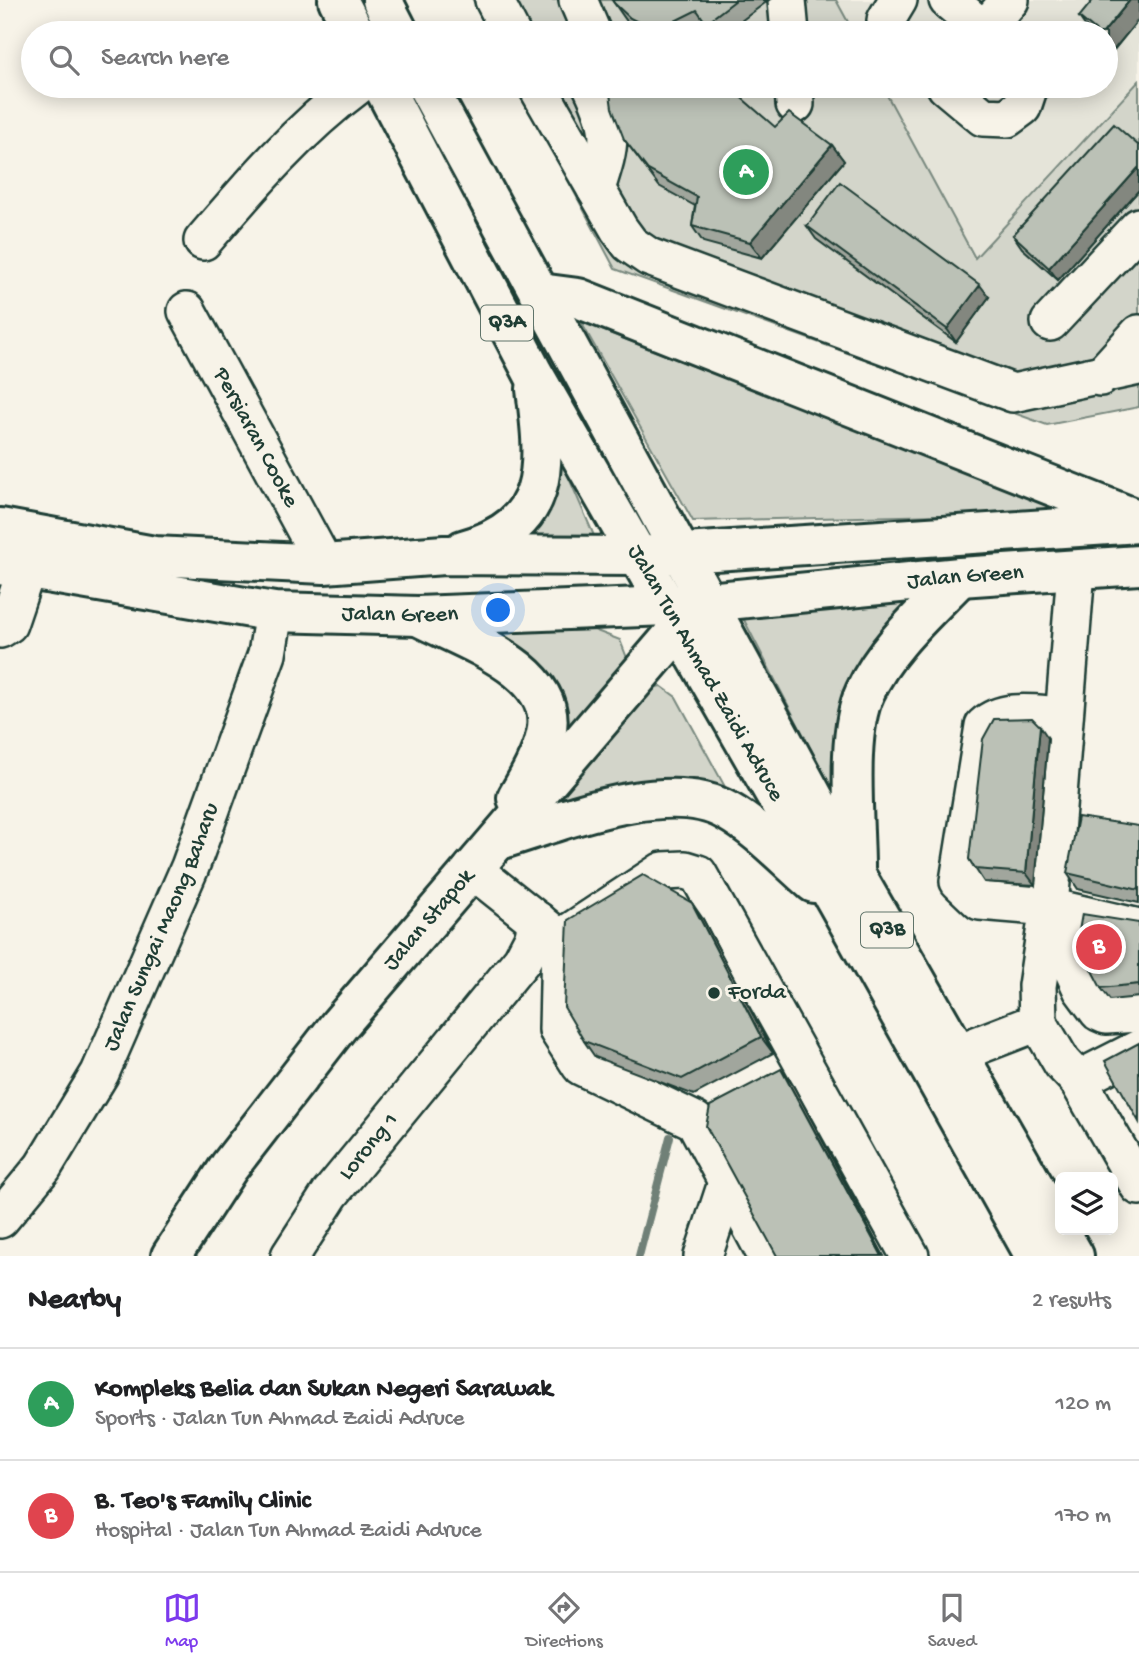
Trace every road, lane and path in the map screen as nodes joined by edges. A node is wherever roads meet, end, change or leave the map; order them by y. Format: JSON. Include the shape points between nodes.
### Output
{"nodes":[{"id":1,"x":338,"y":0,"type":"edge"},
{"id":2,"x":382,"y":0,"type":"edge"},
{"id":3,"x":494,"y":0,"type":"edge"},
{"id":4,"x":579,"y":0,"type":"edge"},
{"id":5,"x":787,"y":0,"type":"edge"},
{"id":6,"x":898,"y":0,"type":"edge"},
{"id":7,"x":948,"y":0,"type":"edge"},
{"id":8,"x":1010,"y":0,"type":"edge"},
{"id":9,"x":349,"y":21,"type":"edge"},
{"id":10,"x":393,"y":21,"type":"edge"},
{"id":11,"x":505,"y":21,"type":"edge"},
{"id":12,"x":587,"y":21,"type":"edge"},
{"id":13,"x":789,"y":21,"type":"edge"},
{"id":14,"x":886,"y":21,"type":"edge"},
{"id":15,"x":972,"y":21,"type":"edge"},
{"id":16,"x":994,"y":21,"type":"edge"},
{"id":17,"x":341,"y":98,"type":"edge"},
{"id":18,"x":389,"y":98,"type":"edge"},
{"id":19,"x":433,"y":98,"type":"edge"},
{"id":20,"x":549,"y":98,"type":"edge"},
{"id":21,"x":597,"y":98,"type":"edge"},
{"id":22,"x":960,"y":98,"type":"edge"},
{"id":23,"x":1025,"y":98,"type":"edge"},
{"id":24,"x":596,"y":189,"type":"junction"},
{"id":25,"x":1139,"y":228,"type":"edge"},
{"id":26,"x":204,"y":241,"type":"dead end"},
{"id":27,"x":540,"y":293,"type":"junction"},
{"id":28,"x":187,"y":311,"type":"dead end"},
{"id":29,"x":1050,"y":322,"type":"dead end"},
{"id":30,"x":1139,"y":334,"type":"edge"},
{"id":31,"x":1139,"y":366,"type":"edge"},
{"id":32,"x":533,"y":373,"type":"junction"},
{"id":33,"x":1100,"y":377,"type":"junction"},
{"id":34,"x":1139,"y":522,"type":"edge"},
{"id":35,"x":0,"y":528,"type":"edge"},
{"id":36,"x":678,"y":554,"type":"junction"},
{"id":37,"x":444,"y":555,"type":"junction"},
{"id":38,"x":639,"y":556,"type":"junction"},
{"id":39,"x":324,"y":564,"type":"junction"},
{"id":40,"x":1139,"y":565,"type":"edge"},
{"id":41,"x":13,"y":568,"type":"edge"},
{"id":42,"x":1076,"y":570,"type":"junction"},
{"id":43,"x":960,"y":577,"type":"junction"},
{"id":44,"x":705,"y":601,"type":"junction"},
{"id":45,"x":274,"y":612,"type":"junction"},
{"id":46,"x":418,"y":616,"type":"junction"},
{"id":47,"x":672,"y":617,"type":"junction"},
{"id":48,"x":0,"y":629,"type":"edge"},
{"id":49,"x":1064,"y":716,"type":"junction"},
{"id":50,"x":484,"y":855,"type":"junction"},
{"id":51,"x":846,"y":888,"type":"junction"},
{"id":52,"x":1065,"y":911,"type":"junction"},
{"id":53,"x":1139,"y":928,"type":"edge"},
{"id":54,"x":549,"y":930,"type":"junction"},
{"id":55,"x":1139,"y":1013,"type":"edge"},
{"id":56,"x":1038,"y":1022,"type":"junction"},
{"id":57,"x":1139,"y":1049,"type":"edge"},
{"id":58,"x":958,"y":1054,"type":"junction"},
{"id":59,"x":804,"y":1062,"type":"junction"},
{"id":60,"x":1078,"y":1080,"type":"junction"},
{"id":61,"x":768,"y":1082,"type":"edge"},
{"id":62,"x":727,"y":1183,"type":"junction"},
{"id":63,"x":1139,"y":1186,"type":"edge"},
{"id":64,"x":0,"y":1219,"type":"edge"},
{"id":65,"x":171,"y":1256,"type":"edge"},
{"id":66,"x":289,"y":1256,"type":"edge"},
{"id":67,"x":703,"y":1256,"type":"edge"},
{"id":68,"x":767,"y":1256,"type":"edge"},
{"id":69,"x":910,"y":1256,"type":"edge"},
{"id":70,"x":1035,"y":1256,"type":"edge"},
{"id":71,"x":1074,"y":1256,"type":"edge"}],
"edges":[{"from":1,"to":9,"type":"main road"},
{"from":2,"to":10,"type":"main road"},
{"from":3,"to":11,"type":"street"},
{"from":4,"to":12,"type":"street"},
{"from":5,"to":13,"type":"street"},
{"from":6,"to":14,"type":"street"},
{"from":7,"to":15,"type":"street"},
{"from":8,"to":16,"type":"street"},
{"from":17,"to":26,"type":"street","via":[[293,142]]},
{"from":18,"to":32,"type":"main road","name":"Jalan Tun Ahmad Zaidi Adruce","number":"Q3A"},
{"from":19,"to":27,"type":"main road","name":"Jalan Tun Ahmad Zaidi Adruce","number":"Q3B"},
{"from":20,"to":24,"type":"street"},
{"from":21,"to":24,"type":"street","via":[[610,146]]},
{"from":22,"to":23,"type":"street","via":[[983,117],[1007,118],[1022,107]]},
{"from":24,"to":33,"type":"street","via":[[630,244],[649,257],[1013,393]]},
{"from":25,"to":29,"type":"street"},
{"from":27,"to":34,"type":"main road","via":[[578,298]]},
{"from":27,"to":36,"type":"main road","name":"Jalan Tun Ahmad Zaidi Adruce","number":"Q3B"},
{"from":28,"to":39,"type":"street","name":"Persiaran Cooke"},
{"from":30,"to":33,"type":"street"},
{"from":31,"to":33,"type":"street"},
{"from":32,"to":37,"type":"main road","via":[[543,453],[531,505],[516,526],[488,543]]},
{"from":32,"to":38,"type":"main road","name":"Jalan Tun Ahmad Zaidi Adruce","number":"Q3A"},
{"from":34,"to":36,"type":"main road","name":"Jalan Green"},
{"from":35,"to":39,"type":"main road","name":"Jalan Green","via":[[154,556]]},
{"from":36,"to":38,"type":"main road","name":"Jalan Green"},
{"from":36,"to":44,"type":"main road","name":"Jalan Tun Ahmad Zaidi Adruce","number":"Q3B"},
{"from":37,"to":38,"type":"main road","name":"Jalan Green"},
{"from":37,"to":39,"type":"main road","name":"Jalan Green"},
{"from":38,"to":47,"type":"main road","name":"Jalan Tun Ahmad Zaidi Adruce","number":"Q3A"},
{"from":40,"to":42,"type":"main road","name":"Jalan Green"},
{"from":41,"to":45,"type":"main road","name":"Jalan Green"},
{"from":41,"to":48,"type":"street","via":[[8,624]]},
{"from":42,"to":43,"type":"main road","name":"Jalan Green"},
{"from":42,"to":49,"type":"street"},
{"from":43,"to":44,"type":"main road","name":"Jalan Green"},
{"from":43,"to":51,"type":"main road","via":[[882,663],[864,694],[855,730]]},
{"from":44,"to":47,"type":"main road","name":"Jalan Stapok"},
{"from":44,"to":51,"type":"main road","name":"Jalan Tun Ahmad Zaidi Adruce","number":"Q3B"},
{"from":45,"to":46,"type":"main road","name":"Jalan Green"},
{"from":45,"to":64,"type":"street","name":"Jalan Sungai Maong Baharu","via":[[267,654],[190,867],[100,1073],[43,1167]]},
{"from":46,"to":47,"type":"main road","name":"Jalan Green"},
{"from":46,"to":50,"type":"main road","via":[[519,670],[533,681],[547,711],[547,733],[527,781]]},
{"from":47,"to":50,"type":"main road","name":"Jalan Stapok"},
{"from":47,"to":51,"type":"main road","name":"Jalan Tun Ahmad Zaidi Adruce","number":"Q3A"},
{"from":49,"to":52,"type":"street"},
{"from":49,"to":52,"type":"street","via":[[1023,713],[992,719],[984,726],[959,881],[981,901]]},
{"from":50,"to":51,"type":"main road","via":[[581,813],[666,799],[698,801],[726,810]]},
{"from":50,"to":54,"type":"street"},
{"from":50,"to":65,"type":"main road","name":"Jalan Stapok","via":[[331,1035],[229,1167]]},
{"from":51,"to":58,"type":"main road","name":"Jalan Tun Ahmad Zaidi Adruce","number":"Q3B"},
{"from":51,"to":70,"type":"main road","name":"Jalan Tun Ahmad Zaidi Adruce","number":"Q3A"},
{"from":52,"to":53,"type":"street"},
{"from":52,"to":55,"type":"street","via":[[1071,965],[1082,989],[1106,1015]]},
{"from":52,"to":56,"type":"street","via":[[1037,986]]},
{"from":54,"to":59,"type":"street","via":[[663,872],[698,874]]},
{"from":54,"to":62,"type":"street","via":[[558,1030],[581,1066],[707,1115]]},
{"from":54,"to":66,"type":"street","name":"Lorong 1","via":[[533,939],[522,960],[455,1045],[330,1194]]},
{"from":56,"to":58,"type":"street"},
{"from":56,"to":60,"type":"street","via":[[1062,1063]]},
{"from":57,"to":60,"type":"street"},
{"from":58,"to":71,"type":"main road","name":"Jalan Tun Ahmad Zaidi Adruce","number":"Q3B"},
{"from":59,"to":61,"type":"street"},
{"from":59,"to":69,"type":"street"},
{"from":60,"to":63,"type":"street"},
{"from":62,"to":67,"type":"street"},
{"from":62,"to":68,"type":"street"}]}
